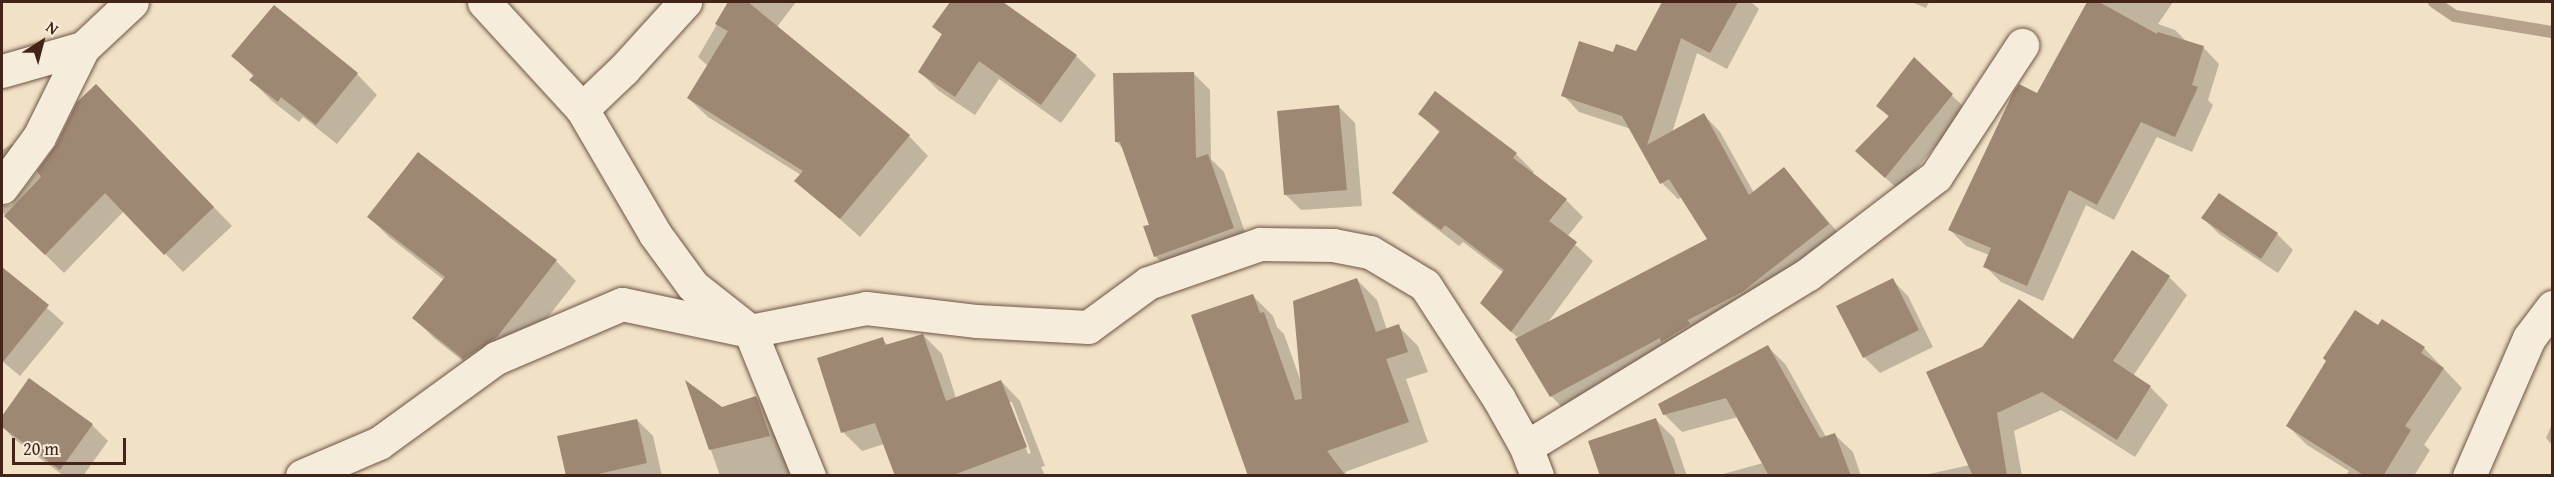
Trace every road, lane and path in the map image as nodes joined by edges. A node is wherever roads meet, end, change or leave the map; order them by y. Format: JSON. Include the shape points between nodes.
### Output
{"nodes":[{"id":1,"x":132,"y":2,"type":"edge"},
{"id":2,"x":484,"y":2,"type":"edge"},
{"id":3,"x":685,"y":2,"type":"edge"},
{"id":4,"x":2022,"y":45,"type":"dead end"},
{"id":5,"x":83,"y":48,"type":"junction"},
{"id":6,"x":2,"y":71,"type":"edge"},
{"id":7,"x":582,"y":109,"type":"junction"},
{"id":8,"x":2,"y":187,"type":"edge"},
{"id":9,"x":2553,"y":307,"type":"edge"},
{"id":10,"x":750,"y":331,"type":"junction"},
{"id":11,"x":1532,"y":461,"type":"edge"},
{"id":12,"x":302,"y":476,"type":"edge"},
{"id":13,"x":808,"y":476,"type":"edge"},
{"id":14,"x":2469,"y":476,"type":"edge"}],
"edges":[{"from":1,"to":5,"type":"street"},
{"from":2,"to":7,"type":"street"},
{"from":3,"to":7,"type":"street"},
{"from":4,"to":11,"type":"street","via":[[1936,176],[1808,274]]},
{"from":5,"to":6,"type":"street"},
{"from":5,"to":8,"type":"street","via":[[39,137]]},
{"from":7,"to":10,"type":"street","via":[[656,234],[693,286]]},
{"from":9,"to":14,"type":"street","via":[[2529,338]]},
{"from":10,"to":11,"type":"street","via":[[866,308],[977,321],[1088,327],[1148,283],[1260,244],[1333,245],[1370,252],[1425,285],[1499,399]]},
{"from":10,"to":12,"type":"street","via":[[621,304],[496,358],[379,443]]},
{"from":10,"to":13,"type":"street"}]}
